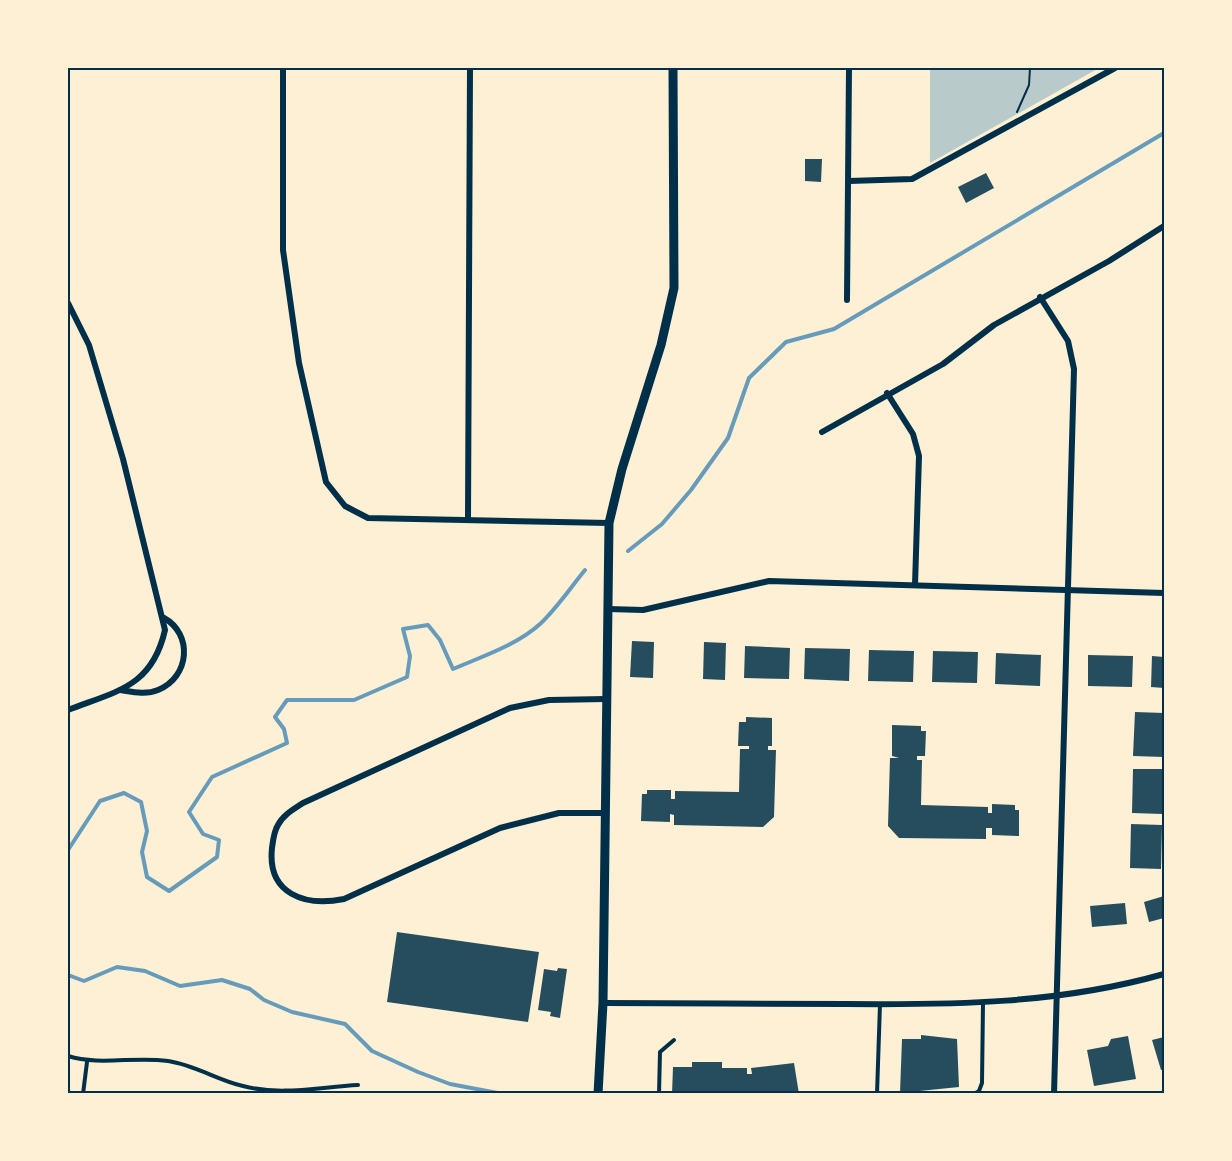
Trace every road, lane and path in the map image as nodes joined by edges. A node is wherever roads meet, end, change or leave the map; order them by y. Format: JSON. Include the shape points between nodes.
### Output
{"nodes":[{"id":1,"x":283,"y":68,"type":"edge"},
{"id":2,"x":470,"y":68,"type":"edge"},
{"id":3,"x":673,"y":68,"type":"edge"},
{"id":4,"x":849,"y":68,"type":"edge"},
{"id":5,"x":1030,"y":68,"type":"edge"},
{"id":6,"x":1115,"y":68,"type":"edge"},
{"id":7,"x":1016,"y":124,"type":"junction"},
{"id":8,"x":849,"y":181,"type":"junction"},
{"id":9,"x":1164,"y":226,"type":"edge"},
{"id":10,"x":1040,"y":297,"type":"junction"},
{"id":11,"x":847,"y":300,"type":"dead end"},
{"id":12,"x":68,"y":303,"type":"edge"},
{"id":13,"x":887,"y":393,"type":"junction"},
{"id":14,"x":822,"y":432,"type":"dead end"},
{"id":15,"x":468,"y":519,"type":"junction"},
{"id":16,"x":609,"y":523,"type":"junction"},
{"id":17,"x":915,"y":585,"type":"junction"},
{"id":18,"x":1067,"y":590,"type":"junction"},
{"id":19,"x":1164,"y":592,"type":"edge"},
{"id":20,"x":608,"y":609,"type":"junction"},
{"id":21,"x":164,"y":618,"type":"junction"},
{"id":22,"x":120,"y":690,"type":"junction"},
{"id":23,"x":606,"y":699,"type":"junction"},
{"id":24,"x":68,"y":710,"type":"edge"},
{"id":25,"x":604,"y":813,"type":"junction"},
{"id":26,"x":1164,"y":974,"type":"edge"},
{"id":27,"x":1055,"y":998,"type":"junction"},
{"id":28,"x":603,"y":1003,"type":"junction"},
{"id":29,"x":983,"y":1003,"type":"junction"},
{"id":30,"x":879,"y":1004,"type":"junction"},
{"id":31,"x":674,"y":1040,"type":"dead end"},
{"id":32,"x":68,"y":1056,"type":"edge"},
{"id":33,"x":87,"y":1062,"type":"junction"},
{"id":34,"x":358,"y":1085,"type":"dead end"},
{"id":35,"x":83,"y":1094,"type":"edge"},
{"id":36,"x":598,"y":1094,"type":"edge"},
{"id":37,"x":659,"y":1094,"type":"edge"},
{"id":38,"x":878,"y":1094,"type":"edge"},
{"id":39,"x":974,"y":1094,"type":"edge"},
{"id":40,"x":1054,"y":1094,"type":"edge"}],
"edges":[{"from":1,"to":15,"type":"street","via":[[283,250],[299,363],[326,482],[345,506],[368,518]]},
{"from":2,"to":15,"type":"street"},
{"from":3,"to":16,"type":"street","via":[[674,288]]},
{"from":4,"to":8,"type":"street"},
{"from":5,"to":7,"type":"path","via":[[1029,86],[1017,108]]},
{"from":6,"to":7,"type":"street"},
{"from":7,"to":8,"type":"street","via":[[912,179]]},
{"from":8,"to":11,"type":"street"},
{"from":9,"to":10,"type":"street","via":[[1109,261]]},
{"from":10,"to":13,"type":"street","via":[[994,325],[943,364]]},
{"from":10,"to":18,"type":"street","via":[[1068,341],[1073,359]]},
{"from":12,"to":21,"type":"street","via":[[89,345]]},
{"from":13,"to":14,"type":"street"},
{"from":13,"to":17,"type":"street","via":[[913,434],[919,456]]},
{"from":15,"to":16,"type":"street"},
{"from":16,"to":20,"type":"street"},
{"from":17,"to":18,"type":"street"},
{"from":17,"to":20,"type":"street","via":[[769,581],[643,610]]},
{"from":18,"to":19,"type":"street"},
{"from":18,"to":27,"type":"street"},
{"from":20,"to":23,"type":"street"},
{"from":21,"to":22,"type":"street","via":[[160,653],[140,678]]},
{"from":21,"to":22,"type":"street","via":[[175,624],[183,642],[183,662],[176,676],[160,690],[147,694]]},
{"from":22,"to":24,"type":"street"},
{"from":23,"to":25,"type":"street"},
{"from":23,"to":25,"type":"street","via":[[549,700],[510,708],[303,803],[277,825],[271,862],[274,875],[286,890],[310,902],[326,903],[344,899],[500,828],[559,813]]},
{"from":25,"to":28,"type":"street"},
{"from":26,"to":27,"type":"street","via":[[1115,988]]},
{"from":27,"to":29,"type":"street"},
{"from":27,"to":40,"type":"street"},
{"from":28,"to":30,"type":"street"},
{"from":28,"to":36,"type":"street"},
{"from":29,"to":30,"type":"street"},
{"from":29,"to":39,"type":"lane","via":[[982,1083]]},
{"from":30,"to":38,"type":"lane"},
{"from":31,"to":37,"type":"lane","via":[[660,1052]]},
{"from":32,"to":33,"type":"lane"},
{"from":33,"to":34,"type":"lane","via":[[167,1061],[209,1072],[244,1087],[280,1091]]},
{"from":33,"to":35,"type":"lane"}]}
